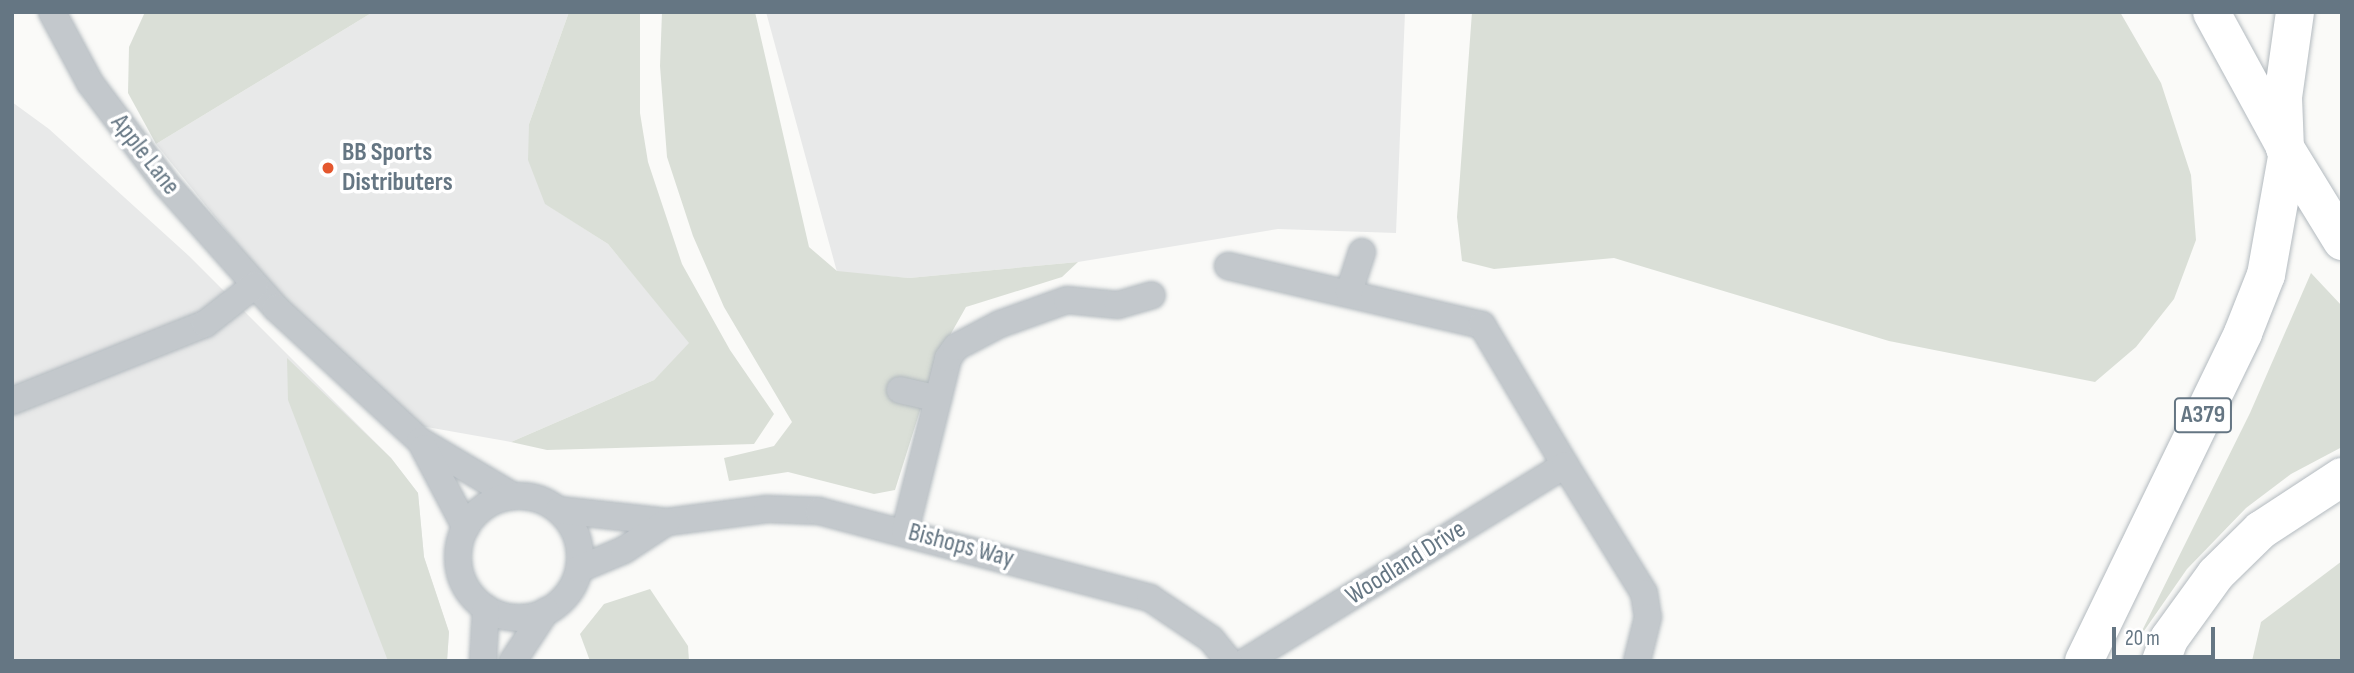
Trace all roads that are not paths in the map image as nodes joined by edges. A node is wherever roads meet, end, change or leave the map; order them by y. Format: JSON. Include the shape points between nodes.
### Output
{"nodes":[{"id":1,"x":52,"y":12,"type":"edge"},
{"id":2,"x":2211,"y":12,"type":"edge"},
{"id":3,"x":2295,"y":12,"type":"edge"},
{"id":4,"x":2286,"y":153,"type":"junction"},
{"id":5,"x":2342,"y":241,"type":"edge"},
{"id":6,"x":1362,"y":252,"type":"dead end"},
{"id":7,"x":1228,"y":266,"type":"dead end"},
{"id":8,"x":255,"y":285,"type":"junction"},
{"id":9,"x":1349,"y":292,"type":"junction"},
{"id":10,"x":1152,"y":295,"type":"dead end"},
{"id":11,"x":900,"y":390,"type":"dead end"},
{"id":12,"x":938,"y":399,"type":"junction"},
{"id":13,"x":12,"y":401,"type":"edge"},
{"id":14,"x":420,"y":441,"type":"junction"},
{"id":15,"x":1564,"y":465,"type":"junction"},
{"id":16,"x":2342,"y":477,"type":"edge"},
{"id":17,"x":513,"y":496,"type":"junction"},
{"id":18,"x":559,"y":510,"type":"junction"},
{"id":19,"x":667,"y":522,"type":"junction"},
{"id":20,"x":466,"y":528,"type":"junction"},
{"id":21,"x":905,"y":531,"type":"junction"},
{"id":22,"x":579,"y":569,"type":"junction"},
{"id":23,"x":486,"y":608,"type":"junction"},
{"id":24,"x":546,"y":611,"type":"junction"},
{"id":25,"x":483,"y":661,"type":"edge"},
{"id":26,"x":513,"y":661,"type":"edge"},
{"id":27,"x":1229,"y":661,"type":"edge"},
{"id":28,"x":1247,"y":661,"type":"edge"},
{"id":29,"x":1637,"y":661,"type":"edge"},
{"id":30,"x":2084,"y":661,"type":"edge"},
{"id":31,"x":2161,"y":661,"type":"edge"}],
"edges":[{"from":1,"to":8,"type":"street","name":"Apple Lane","via":[[90,83],[166,184]]},
{"from":2,"to":4,"type":"main road"},
{"from":3,"to":4,"type":"main road","via":[[2283,97]]},
{"from":4,"to":5,"type":"main road"},
{"from":4,"to":30,"type":"main road","number":"A379","via":[[2268,265],[2247,321]]},
{"from":6,"to":9,"type":"street"},
{"from":7,"to":9,"type":"street"},
{"from":8,"to":13,"type":"street","via":[[205,324]]},
{"from":8,"to":14,"type":"street","name":"Apple Lane"},
{"from":9,"to":15,"type":"street","via":[[1482,325]]},
{"from":10,"to":12,"type":"street","via":[[1118,305],[1067,300],[969,337],[948,358]]},
{"from":11,"to":12,"type":"street"},
{"from":12,"to":21,"type":"street"},
{"from":14,"to":17,"type":"street","name":"Apple Lane"},
{"from":14,"to":20,"type":"street","name":"Apple Lane","via":[[445,480]]},
{"from":15,"to":28,"type":"street","name":"Woodland Drive"},
{"from":15,"to":29,"type":"street","via":[[1644,593],[1648,617]]},
{"from":16,"to":31,"type":"main road","via":[[2261,530],[2216,573],[2169,639]]},
{"from":17,"to":18,"type":"street","via":[[528,496]]},
{"from":17,"to":20,"type":"street","via":[[488,504]]},
{"from":18,"to":19,"type":"street","name":"Bishops Way"},
{"from":18,"to":22,"type":"street","via":[[576,532]]},
{"from":19,"to":21,"type":"street","name":"Bishops Way","via":[[767,509],[819,511]]},
{"from":19,"to":22,"type":"street","name":"Bishops Way","via":[[624,550]]},
{"from":20,"to":23,"type":"street","via":[[458,553],[460,573],[468,591]]},
{"from":21,"to":27,"type":"street","name":"Bishops Way","via":[[1150,597],[1201,631]]},
{"from":22,"to":24,"type":"street","via":[[570,592]]},
{"from":23,"to":24,"type":"street","via":[[519,618]]},
{"from":23,"to":25,"type":"street"},
{"from":24,"to":26,"type":"street"}]}
